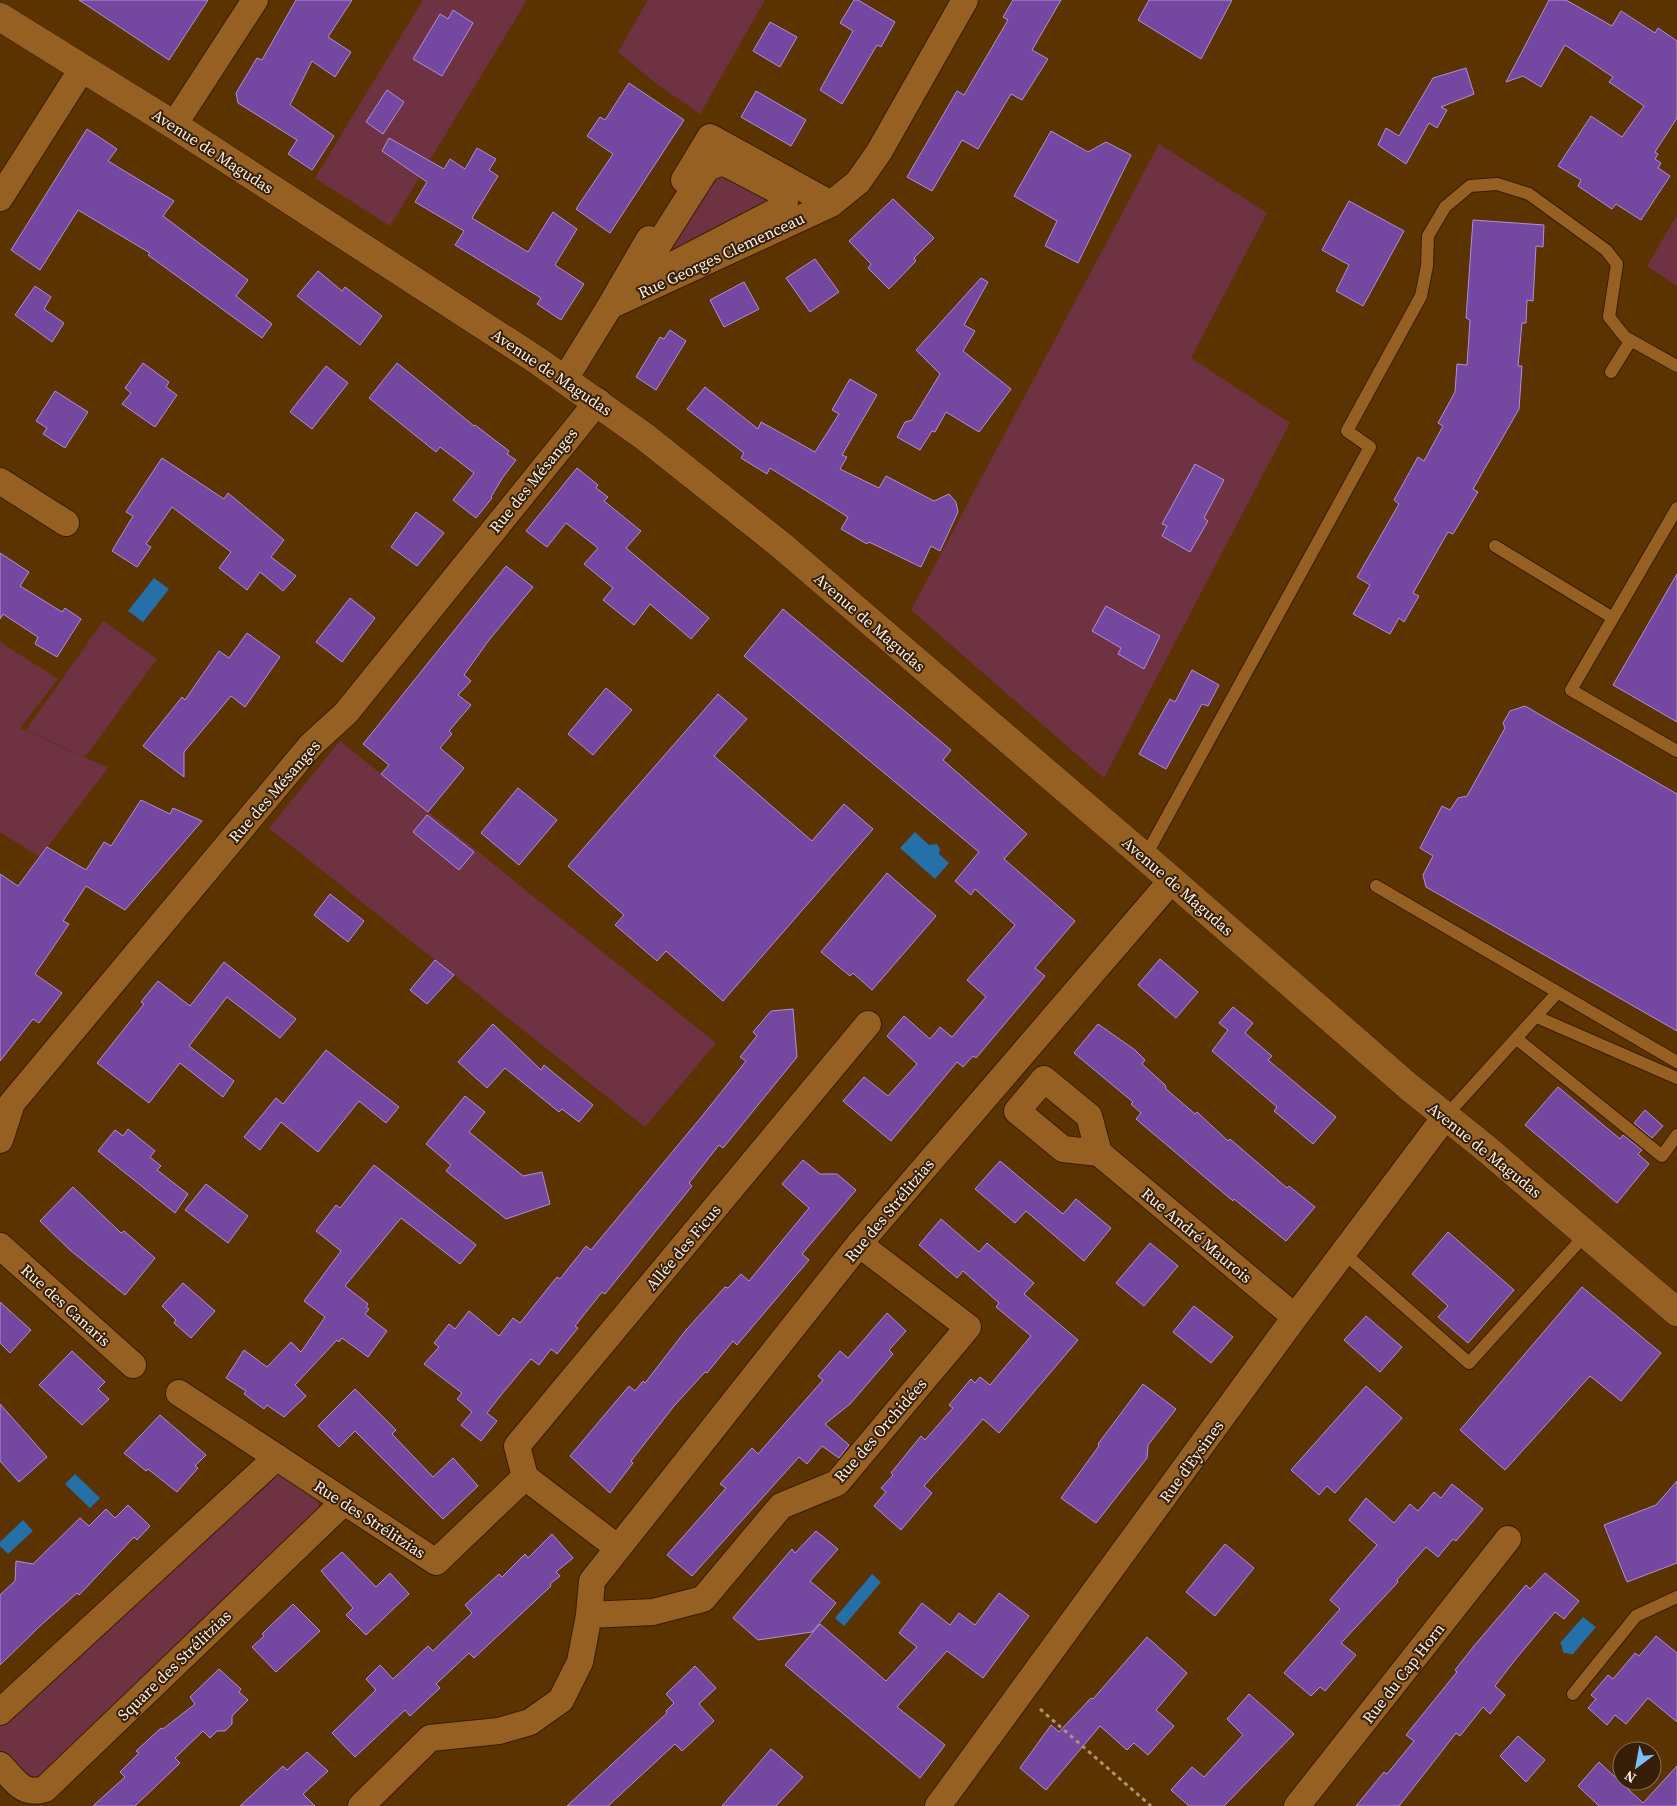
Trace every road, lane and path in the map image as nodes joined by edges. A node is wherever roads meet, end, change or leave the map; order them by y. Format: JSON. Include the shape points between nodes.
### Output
{"nodes":[{"id":1,"x":255,"y":0,"type":"edge"},
{"id":2,"x":965,"y":0,"type":"edge"},
{"id":3,"x":0,"y":17,"type":"edge"},
{"id":4,"x":82,"y":69,"type":"junction"},
{"id":5,"x":174,"y":125,"type":"junction"},
{"id":6,"x":723,"y":162,"type":"joint"},
{"id":7,"x":0,"y":198,"type":"edge"},
{"id":8,"x":831,"y":204,"type":"junction"},
{"id":9,"x":610,"y":306,"type":"junction"},
{"id":10,"x":1631,"y":340,"type":"junction"},
{"id":11,"x":1677,"y":366,"type":"edge"},
{"id":12,"x":1611,"y":372,"type":"dead end"},
{"id":13,"x":565,"y":379,"type":"junction"},
{"id":14,"x":598,"y":401,"type":"junction"},
{"id":15,"x":0,"y":481,"type":"edge"},
{"id":16,"x":1677,"y":508,"type":"edge"},
{"id":17,"x":66,"y":523,"type":"dead end"},
{"id":18,"x":1495,"y":546,"type":"dead end"},
{"id":19,"x":1613,"y":618,"type":"junction"},
{"id":20,"x":1677,"y":751,"type":"edge"},
{"id":21,"x":1145,"y":857,"type":"junction"},
{"id":22,"x":1172,"y":880,"type":"junction"},
{"id":23,"x":1376,"y":886,"type":"dead end"},
{"id":24,"x":1558,"y":993,"type":"junction"},
{"id":25,"x":1537,"y":1017,"type":"junction"},
{"id":26,"x":868,"y":1024,"type":"dead end"},
{"id":27,"x":1517,"y":1039,"type":"junction"},
{"id":28,"x":1677,"y":1062,"type":"edge"},
{"id":29,"x":1677,"y":1078,"type":"edge"},
{"id":30,"x":1445,"y":1117,"type":"junction"},
{"id":31,"x":1677,"y":1135,"type":"edge"},
{"id":32,"x":0,"y":1140,"type":"edge"},
{"id":33,"x":1100,"y":1152,"type":"dead end"},
{"id":34,"x":1586,"y":1234,"type":"junction"},
{"id":35,"x":859,"y":1244,"type":"junction"},
{"id":36,"x":0,"y":1246,"type":"edge"},
{"id":37,"x":1344,"y":1253,"type":"junction"},
{"id":38,"x":1677,"y":1312,"type":"edge"},
{"id":39,"x":1295,"y":1317,"type":"junction"},
{"id":40,"x":133,"y":1365,"type":"dead end"},
{"id":41,"x":178,"y":1393,"type":"dead end"},
{"id":42,"x":277,"y":1457,"type":"junction"},
{"id":43,"x":525,"y":1477,"type":"junction"},
{"id":44,"x":344,"y":1502,"type":"junction"},
{"id":45,"x":1508,"y":1540,"type":"dead end"},
{"id":46,"x":618,"y":1548,"type":"junction"},
{"id":47,"x":1677,"y":1597,"type":"edge"},
{"id":48,"x":589,"y":1615,"type":"junction"},
{"id":49,"x":1573,"y":1694,"type":"dead end"},
{"id":50,"x":1040,"y":1709,"type":"dead end"},
{"id":51,"x":0,"y":1712,"type":"edge"},
{"id":52,"x":0,"y":1765,"type":"edge"},
{"id":53,"x":361,"y":1806,"type":"edge"},
{"id":54,"x":938,"y":1806,"type":"edge"},
{"id":55,"x":1151,"y":1806,"type":"edge"},
{"id":56,"x":1297,"y":1806,"type":"edge"}],
"edges":[{"from":1,"to":5,"type":"street"},
{"from":2,"to":8,"type":"street","name":"Rue Georges Clemenceau","via":[[879,152],[858,182]]},
{"from":3,"to":4,"type":"main road","name":"Avenue de Magudas"},
{"from":4,"to":5,"type":"main road","name":"Avenue de Magudas"},
{"from":4,"to":7,"type":"street"},
{"from":5,"to":13,"type":"main road","name":"Avenue de Magudas"},
{"from":6,"to":6,"type":"street","name":"Rue Georges Clemenceau","via":[[707,168],[648,261],[651,269],[659,272],[784,207],[786,195]]},
{"from":8,"to":9,"type":"street","name":"Rue Georges Clemenceau"},
{"from":8,"to":9,"type":"street","name":"Rue Georges Clemenceau","via":[[710,136]]},
{"from":9,"to":13,"type":"street","name":"Rue Georges Clemenceau"},
{"from":10,"to":11,"type":"lane"},
{"from":10,"to":12,"type":"lane"},
{"from":10,"to":21,"type":"lane","via":[[1624,337],[1609,317],[1618,264],[1606,250],[1529,194],[1497,184],[1470,186],[1444,207],[1428,236],[1421,296],[1347,432],[1370,447]]},
{"from":13,"to":14,"type":"main road","name":"Avenue de Magudas"},
{"from":14,"to":21,"type":"main road","name":"Avenue de Magudas","via":[[782,546]]},
{"from":14,"to":32,"type":"street","name":"Rue des Mésanges","via":[[346,713],[311,745],[12,1102]]},
{"from":15,"to":17,"type":"street"},
{"from":16,"to":19,"type":"lane"},
{"from":18,"to":19,"type":"lane"},
{"from":19,"to":20,"type":"lane","via":[[1571,690]]},
{"from":21,"to":22,"type":"main road","name":"Avenue de Magudas"},
{"from":22,"to":30,"type":"main road","name":"Avenue de Magudas"},
{"from":22,"to":35,"type":"street","name":"Rue des Strélitzias"},
{"from":23,"to":24,"type":"lane"},
{"from":24,"to":25,"type":"lane"},
{"from":24,"to":28,"type":"lane"},
{"from":25,"to":27,"type":"lane"},
{"from":25,"to":29,"type":"lane"},
{"from":26,"to":43,"type":"street","name":"Allée des Ficus","via":[[517,1446]]},
{"from":27,"to":30,"type":"lane"},
{"from":27,"to":31,"type":"lane","via":[[1662,1156]]},
{"from":30,"to":34,"type":"main road","name":"Avenue de Magudas"},
{"from":30,"to":37,"type":"street","name":"Rue d'Eysines"},
{"from":33,"to":39,"type":"street","name":"Rue André Maurois"},
{"from":34,"to":37,"type":"lane","via":[[1469,1363]]},
{"from":34,"to":38,"type":"main road","name":"Avenue de Magudas"},
{"from":35,"to":46,"type":"street","name":"Rue des Strélitzias"},
{"from":35,"to":48,"type":"street","name":"Rue des Orchidées","via":[[968,1327],[838,1482],[781,1506],[703,1599],[653,1612]]},
{"from":36,"to":40,"type":"street","name":"Rue des Canaris"},
{"from":37,"to":39,"type":"street","name":"Rue d'Eysines"},
{"from":39,"to":54,"type":"street","name":"Rue d'Eysines"},
{"from":41,"to":42,"type":"street","name":"Rue des Strélitzias"},
{"from":42,"to":44,"type":"street","name":"Rue des Strélitzias"},
{"from":42,"to":51,"type":"street"},
{"from":43,"to":44,"type":"street","name":"Rue des Strélitzias","via":[[436,1562]]},
{"from":43,"to":46,"type":"street"},
{"from":44,"to":52,"type":"street","name":"Square des Strélitzias","via":[[45,1789],[35,1792],[24,1790]]},
{"from":45,"to":56,"type":"street","name":"Rue du Cap Horn"},
{"from":46,"to":48,"type":"street","name":"Rue des Strélitzias","via":[[592,1581]]},
{"from":47,"to":49,"type":"lane","via":[[1636,1616]]},
{"from":48,"to":53,"type":"street","via":[[580,1662],[561,1700],[530,1722],[499,1731],[430,1738]]},
{"from":50,"to":55,"type":"path"}]}
